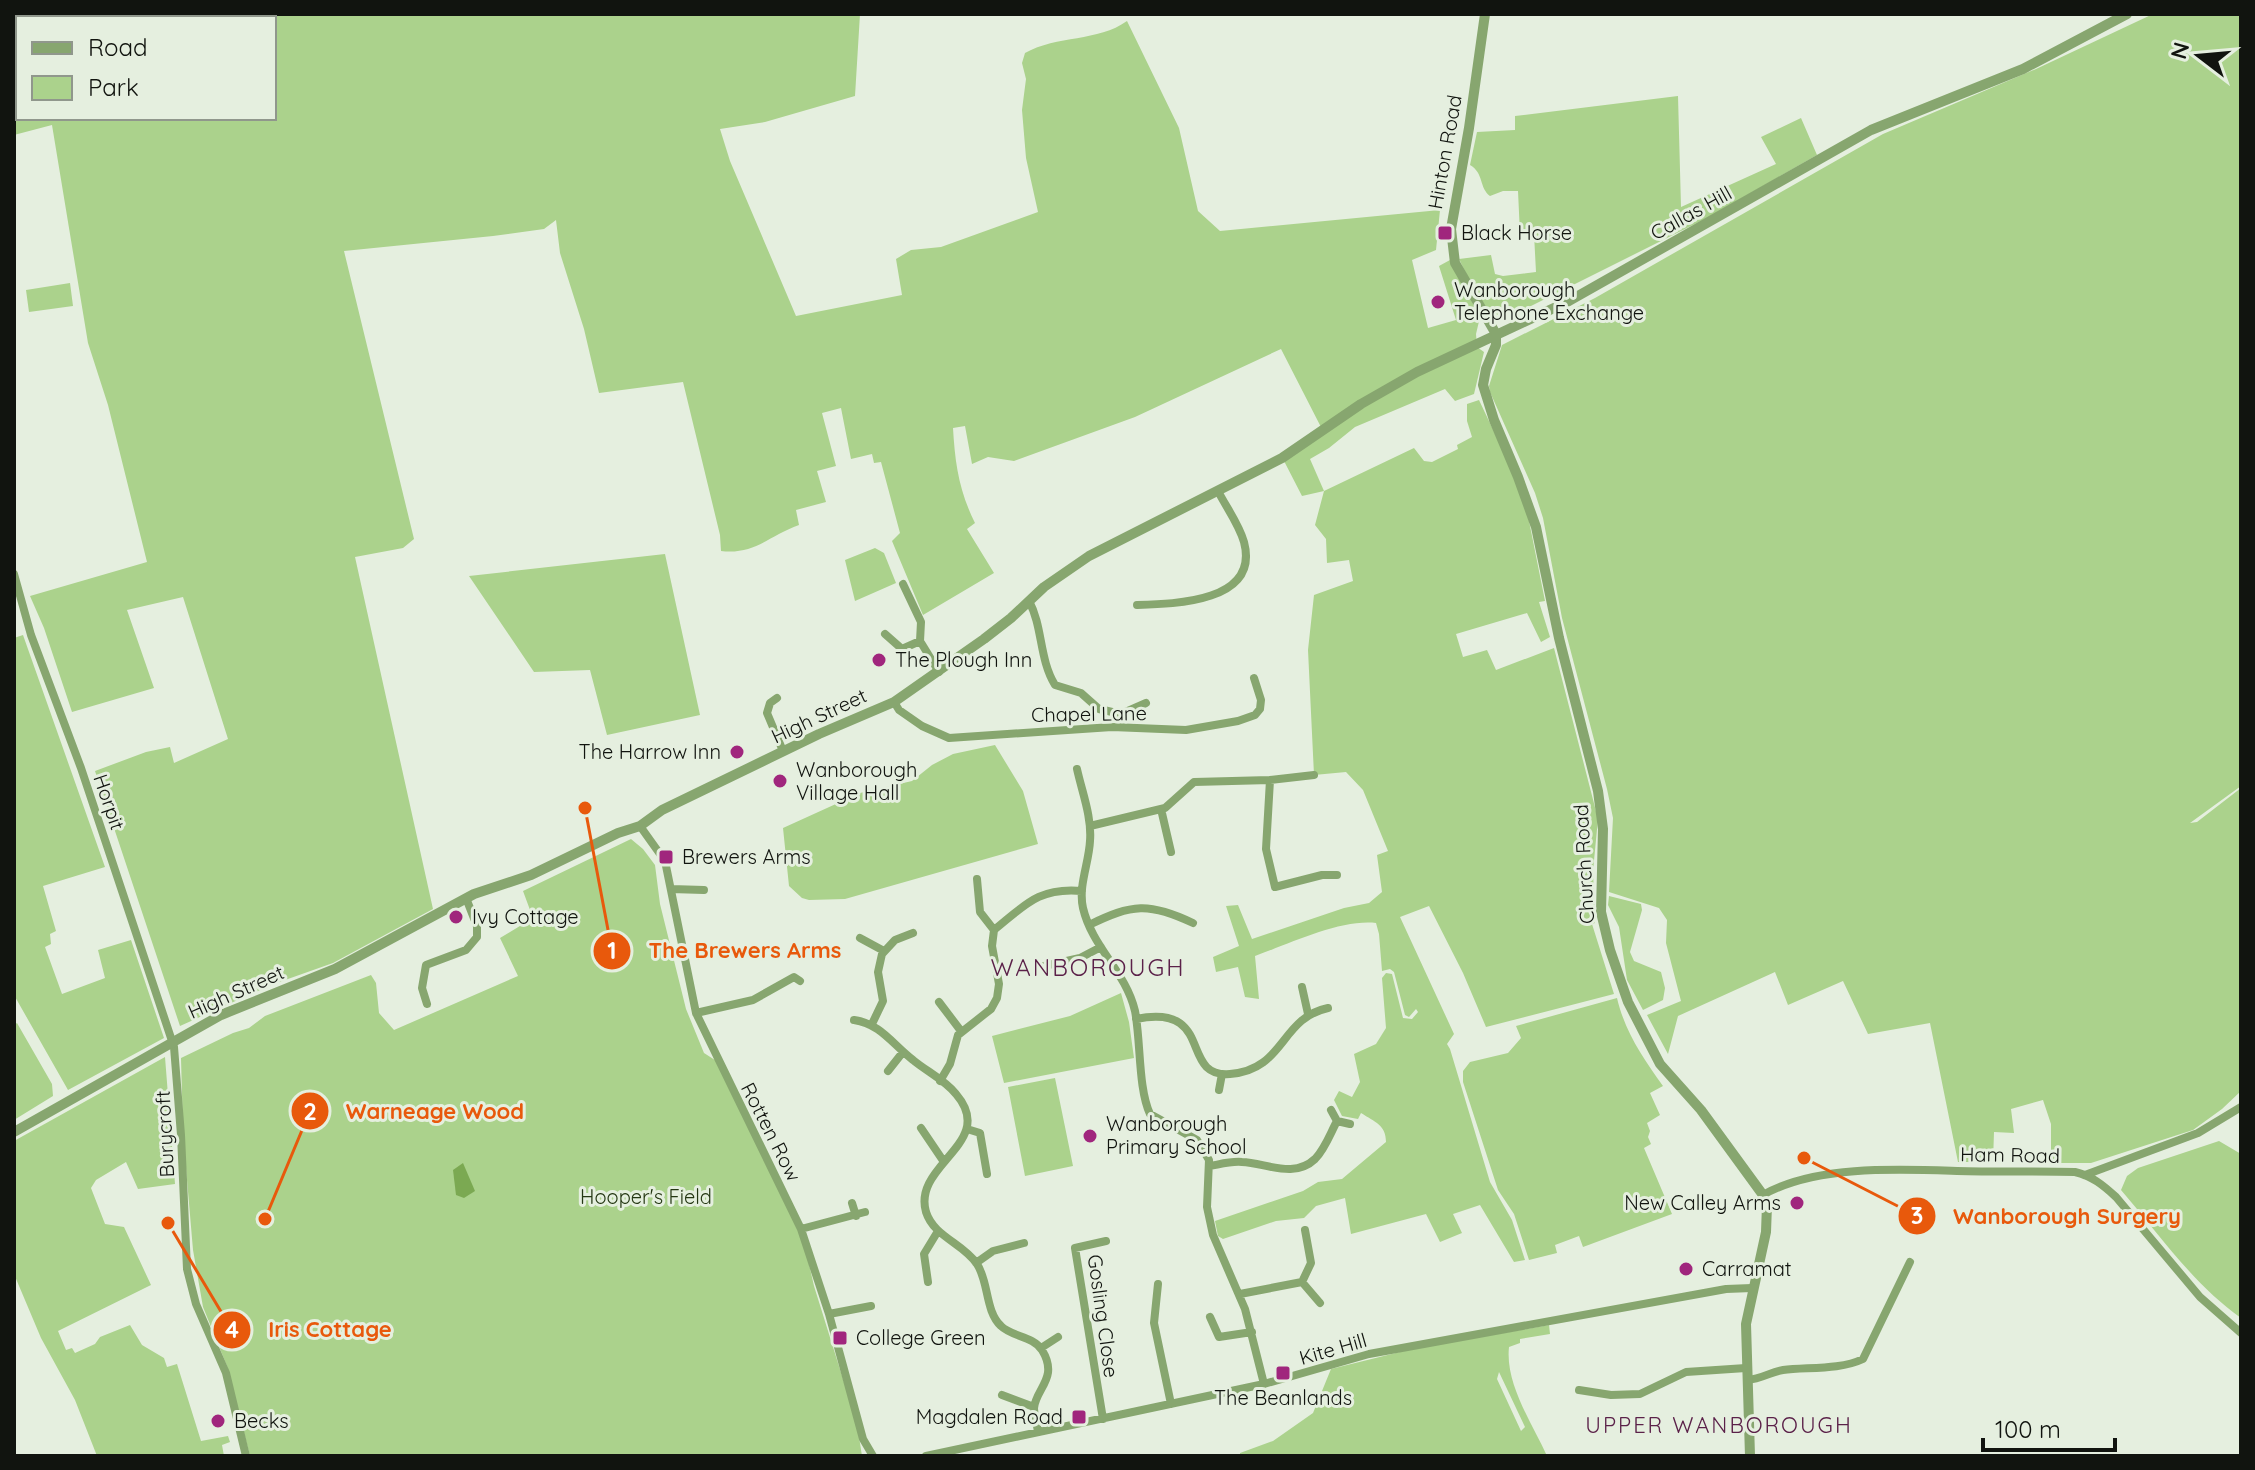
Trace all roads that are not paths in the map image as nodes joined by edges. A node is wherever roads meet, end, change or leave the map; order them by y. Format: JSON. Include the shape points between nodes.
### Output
{"nodes":[{"id":1,"x":1485,"y":14,"type":"edge"},
{"id":2,"x":2127,"y":14,"type":"edge"},
{"id":3,"x":1485,"y":314,"type":"junction"},
{"id":4,"x":1496,"y":334,"type":"junction"},
{"id":5,"x":1477,"y":342,"type":"junction"},
{"id":6,"x":1282,"y":458,"type":"joint"},
{"id":7,"x":1218,"y":491,"type":"junction"},
{"id":8,"x":14,"y":574,"type":"edge"},
{"id":9,"x":903,"y":584,"type":"dead end"},
{"id":10,"x":1029,"y":601,"type":"junction"},
{"id":11,"x":1137,"y":605,"type":"dead end"},
{"id":12,"x":885,"y":634,"type":"dead end"},
{"id":13,"x":920,"y":641,"type":"junction"},
{"id":14,"x":939,"y":672,"type":"junction"},
{"id":15,"x":1254,"y":678,"type":"dead end"},
{"id":16,"x":777,"y":698,"type":"dead end"},
{"id":17,"x":894,"y":702,"type":"junction"},
{"id":18,"x":1146,"y":703,"type":"dead end"},
{"id":19,"x":783,"y":751,"type":"junction"},
{"id":20,"x":1077,"y":769,"type":"dead end"},
{"id":21,"x":1314,"y":775,"type":"dead end"},
{"id":22,"x":1080,"y":779,"type":"junction"},
{"id":23,"x":1270,"y":780,"type":"junction"},
{"id":24,"x":1068,"y":782,"type":"dead end"},
{"id":25,"x":1161,"y":809,"type":"junction"},
{"id":26,"x":640,"y":826,"type":"junction"},
{"id":27,"x":1090,"y":826,"type":"junction"},
{"id":28,"x":1171,"y":852,"type":"dead end"},
{"id":29,"x":1337,"y":875,"type":"dead end"},
{"id":30,"x":977,"y":879,"type":"dead end"},
{"id":31,"x":1275,"y":887,"type":"junction"},
{"id":32,"x":671,"y":889,"type":"junction"},
{"id":33,"x":704,"y":890,"type":"dead end"},
{"id":34,"x":1082,"y":891,"type":"junction"},
{"id":35,"x":1278,"y":897,"type":"dead end"},
{"id":36,"x":466,"y":898,"type":"junction"},
{"id":37,"x":1193,"y":923,"type":"dead end"},
{"id":38,"x":1089,"y":925,"type":"junction"},
{"id":39,"x":994,"y":930,"type":"junction"},
{"id":40,"x":913,"y":933,"type":"dead end"},
{"id":41,"x":860,"y":938,"type":"dead end"},
{"id":42,"x":1101,"y":947,"type":"junction"},
{"id":43,"x":884,"y":951,"type":"junction"},
{"id":44,"x":1054,"y":964,"type":"junction"},
{"id":45,"x":1044,"y":966,"type":"dead end"},
{"id":46,"x":1057,"y":974,"type":"dead end"},
{"id":47,"x":800,"y":981,"type":"dead end"},
{"id":48,"x":1302,"y":987,"type":"dead end"},
{"id":49,"x":939,"y":1002,"type":"dead end"},
{"id":50,"x":427,"y":1004,"type":"dead end"},
{"id":51,"x":1328,"y":1008,"type":"dead end"},
{"id":52,"x":696,"y":1013,"type":"junction"},
{"id":53,"x":1308,"y":1014,"type":"junction"},
{"id":54,"x":1136,"y":1019,"type":"junction"},
{"id":55,"x":854,"y":1020,"type":"dead end"},
{"id":56,"x":872,"y":1024,"type":"junction"},
{"id":57,"x":961,"y":1031,"type":"junction"},
{"id":58,"x":173,"y":1041,"type":"junction"},
{"id":59,"x":903,"y":1052,"type":"junction"},
{"id":60,"x":888,"y":1071,"type":"dead end"},
{"id":61,"x":1226,"y":1074,"type":"junction"},
{"id":62,"x":940,"y":1081,"type":"junction"},
{"id":63,"x":1219,"y":1090,"type":"dead end"},
{"id":64,"x":2241,"y":1107,"type":"edge"},
{"id":65,"x":1331,"y":1110,"type":"dead end"},
{"id":66,"x":1337,"y":1121,"type":"junction"},
{"id":67,"x":1350,"y":1124,"type":"dead end"},
{"id":68,"x":921,"y":1128,"type":"dead end"},
{"id":69,"x":967,"y":1129,"type":"junction"},
{"id":70,"x":14,"y":1132,"type":"edge"},
{"id":71,"x":944,"y":1162,"type":"junction"},
{"id":72,"x":1210,"y":1166,"type":"junction"},
{"id":73,"x":987,"y":1174,"type":"dead end"},
{"id":74,"x":2085,"y":1175,"type":"junction"},
{"id":75,"x":1763,"y":1195,"type":"junction"},
{"id":76,"x":852,"y":1203,"type":"dead end"},
{"id":77,"x":801,"y":1229,"type":"junction"},
{"id":78,"x":1305,"y":1230,"type":"dead end"},
{"id":79,"x":938,"y":1231,"type":"junction"},
{"id":80,"x":1106,"y":1241,"type":"dead end"},
{"id":81,"x":1024,"y":1243,"type":"dead end"},
{"id":82,"x":1910,"y":1262,"type":"dead end"},
{"id":83,"x":976,"y":1263,"type":"junction"},
{"id":84,"x":928,"y":1282,"type":"dead end"},
{"id":85,"x":1302,"y":1282,"type":"junction"},
{"id":86,"x":1158,"y":1284,"type":"dead end"},
{"id":87,"x":1752,"y":1288,"type":"junction"},
{"id":88,"x":1240,"y":1294,"type":"junction"},
{"id":89,"x":1320,"y":1303,"type":"dead end"},
{"id":90,"x":871,"y":1306,"type":"dead end"},
{"id":91,"x":829,"y":1314,"type":"junction"},
{"id":92,"x":1210,"y":1317,"type":"dead end"},
{"id":93,"x":1252,"y":1332,"type":"junction"},
{"id":94,"x":2241,"y":1333,"type":"edge"},
{"id":95,"x":1058,"y":1337,"type":"dead end"},
{"id":96,"x":1041,"y":1348,"type":"junction"},
{"id":97,"x":1746,"y":1368,"type":"junction"},
{"id":98,"x":1747,"y":1380,"type":"junction"},
{"id":99,"x":1264,"y":1384,"type":"junction"},
{"id":100,"x":1579,"y":1390,"type":"dead end"},
{"id":101,"x":1002,"y":1395,"type":"dead end"},
{"id":102,"x":1171,"y":1404,"type":"junction"},
{"id":103,"x":1034,"y":1407,"type":"junction"},
{"id":104,"x":1103,"y":1419,"type":"junction"},
{"id":105,"x":1038,"y":1432,"type":"junction"},
{"id":106,"x":942,"y":1454,"type":"edge"},
{"id":107,"x":246,"y":1456,"type":"edge"},
{"id":108,"x":873,"y":1456,"type":"edge"},
{"id":109,"x":926,"y":1456,"type":"edge"},
{"id":110,"x":1750,"y":1456,"type":"edge"}],
"edges":[{"from":1,"to":3,"type":"street","name":"Hinton Road","via":[[1451,229],[1455,263]]},
{"from":2,"to":4,"type":"street","name":"Callas Hill","via":[[2023,69],[1871,130],[1569,301]]},
{"from":3,"to":4,"type":"street","name":"Hinton Road"},
{"from":3,"to":5,"type":"street"},
{"from":4,"to":5,"type":"street","name":"Callas Hill"},
{"from":4,"to":75,"type":"street","name":"Church Road","via":[[1483,385],[1536,527],[1598,791],[1603,829],[1601,912],[1610,950],[1628,1002],[1660,1064]]},
{"from":5,"to":6,"type":"street","name":"Callas Hill","via":[[1361,404]]},
{"from":6,"to":7,"type":"street","name":"High Street"},
{"from":7,"to":10,"type":"street","name":"High Street","via":[[1089,556]]},
{"from":7,"to":11,"type":"street","via":[[1245,546],[1235,581],[1206,598]]},
{"from":8,"to":58,"type":"street","name":"Horpit"},
{"from":9,"to":13,"type":"street","via":[[921,622]]},
{"from":10,"to":14,"type":"street","name":"High Street"},
{"from":10,"to":18,"type":"street","via":[[1055,685],[1081,693],[1099,709],[1121,714]]},
{"from":12,"to":13,"type":"street","via":[[902,649]]},
{"from":13,"to":14,"type":"street"},
{"from":14,"to":17,"type":"street","name":"High Street"},
{"from":15,"to":17,"type":"street","name":"Chapel Lane","via":[[1262,705],[1255,715],[1186,730],[1112,727],[949,738],[927,730]]},
{"from":16,"to":19,"type":"street","via":[[767,713]]},
{"from":17,"to":19,"type":"street","name":"High Street"},
{"from":19,"to":26,"type":"street","name":"High Street"},
{"from":20,"to":22,"type":"street"},
{"from":21,"to":23,"type":"street"},
{"from":22,"to":24,"type":"street"},
{"from":22,"to":27,"type":"street"},
{"from":23,"to":25,"type":"street","via":[[1198,782]]},
{"from":23,"to":31,"type":"street","via":[[1266,849]]},
{"from":25,"to":27,"type":"street"},
{"from":25,"to":28,"type":"street"},
{"from":26,"to":32,"type":"street","name":"Rotten Row","via":[[665,861]]},
{"from":26,"to":36,"type":"street","name":"High Street"},
{"from":27,"to":34,"type":"street"},
{"from":29,"to":31,"type":"street"},
{"from":30,"to":39,"type":"street","via":[[980,912]]},
{"from":31,"to":35,"type":"street"},
{"from":32,"to":33,"type":"street"},
{"from":32,"to":52,"type":"street","name":"Rotten Row"},
{"from":34,"to":38,"type":"street"},
{"from":34,"to":39,"type":"street","via":[[1035,897]]},
{"from":36,"to":50,"type":"street","via":[[477,926],[476,941],[462,953],[426,965],[422,988]]},
{"from":36,"to":58,"type":"street","name":"High Street","via":[[335,969],[234,1009]]},
{"from":37,"to":38,"type":"street","via":[[1136,907]]},
{"from":38,"to":42,"type":"street"},
{"from":39,"to":57,"type":"street","via":[[998,994],[991,1009]]},
{"from":40,"to":43,"type":"street"},
{"from":41,"to":43,"type":"street"},
{"from":42,"to":44,"type":"street"},
{"from":42,"to":54,"type":"street","via":[[1126,986]]},
{"from":43,"to":56,"type":"street","via":[[878,967],[883,1001]]},
{"from":44,"to":45,"type":"street"},
{"from":44,"to":46,"type":"street"},
{"from":47,"to":52,"type":"street","via":[[794,977],[753,1000]]},
{"from":48,"to":53,"type":"street"},
{"from":49,"to":57,"type":"street"},
{"from":51,"to":53,"type":"street"},
{"from":52,"to":77,"type":"street","name":"Rotten Row"},
{"from":53,"to":61,"type":"street","via":[[1269,1060]]},
{"from":54,"to":61,"type":"street","via":[[1164,1015],[1179,1021],[1202,1060]]},
{"from":54,"to":72,"type":"street","via":[[1150,1114],[1197,1140]]},
{"from":55,"to":56,"type":"street"},
{"from":56,"to":59,"type":"street"},
{"from":57,"to":62,"type":"street"},
{"from":58,"to":70,"type":"street","name":"High Street"},
{"from":58,"to":107,"type":"street","name":"Burycroft","via":[[187,1269],[196,1304],[224,1365]]},
{"from":59,"to":60,"type":"street"},
{"from":59,"to":62,"type":"street"},
{"from":61,"to":63,"type":"street"},
{"from":62,"to":69,"type":"street","via":[[960,1100]]},
{"from":64,"to":74,"type":"street","via":[[2198,1133]]},
{"from":65,"to":66,"type":"street"},
{"from":66,"to":67,"type":"street"},
{"from":66,"to":72,"type":"street","via":[[1322,1151],[1301,1169],[1237,1162]]},
{"from":68,"to":71,"type":"street"},
{"from":69,"to":71,"type":"street"},
{"from":69,"to":73,"type":"street","via":[[980,1133]]},
{"from":71,"to":79,"type":"street","via":[[929,1180],[925,1197]]},
{"from":72,"to":88,"type":"street","via":[[1207,1203],[1213,1235]]},
{"from":74,"to":75,"type":"street","name":"Ham Road","via":[[1907,1168],[1823,1176]]},
{"from":74,"to":94,"type":"street","name":"Ham Road","via":[[2116,1197],[2200,1297]]},
{"from":75,"to":87,"type":"street","via":[[1766,1232]]},
{"from":76,"to":77,"type":"street","via":[[861,1214]]},
{"from":77,"to":91,"type":"street","name":"Rotten Row"},
{"from":78,"to":85,"type":"street","via":[[1311,1263]]},
{"from":79,"to":83,"type":"street"},
{"from":79,"to":84,"type":"street","via":[[924,1254]]},
{"from":80,"to":104,"type":"street","name":"Gosling Close","via":[[1075,1248]]},
{"from":81,"to":83,"type":"street","via":[[993,1251]]},
{"from":82,"to":98,"type":"street","via":[[1863,1359]]},
{"from":83,"to":96,"type":"street","via":[[997,1321]]},
{"from":85,"to":88,"type":"street"},
{"from":85,"to":89,"type":"street"},
{"from":86,"to":102,"type":"street","via":[[1154,1323]]},
{"from":87,"to":97,"type":"street"},
{"from":87,"to":99,"type":"street","name":"Kite Hill","via":[[1369,1354]]},
{"from":88,"to":93,"type":"street"},
{"from":90,"to":91,"type":"street"},
{"from":91,"to":108,"type":"street","name":"Rotten Row","via":[[863,1439]]},
{"from":92,"to":93,"type":"street","via":[[1219,1337]]},
{"from":93,"to":99,"type":"street"},
{"from":95,"to":96,"type":"street"},
{"from":96,"to":103,"type":"street","via":[[1048,1376]]},
{"from":97,"to":98,"type":"street"},
{"from":97,"to":100,"type":"street","via":[[1694,1370],[1640,1394]]},
{"from":98,"to":110,"type":"street"},
{"from":99,"to":102,"type":"street","name":"Kite Hill"},
{"from":101,"to":103,"type":"street"},
{"from":102,"to":104,"type":"street","name":"Kite Hill"},
{"from":103,"to":105,"type":"street"},
{"from":104,"to":105,"type":"street","name":"Kite Hill"},
{"from":105,"to":106,"type":"street","name":"Kite Hill"},
{"from":106,"to":109,"type":"street","name":"Kite Hill"}]}
